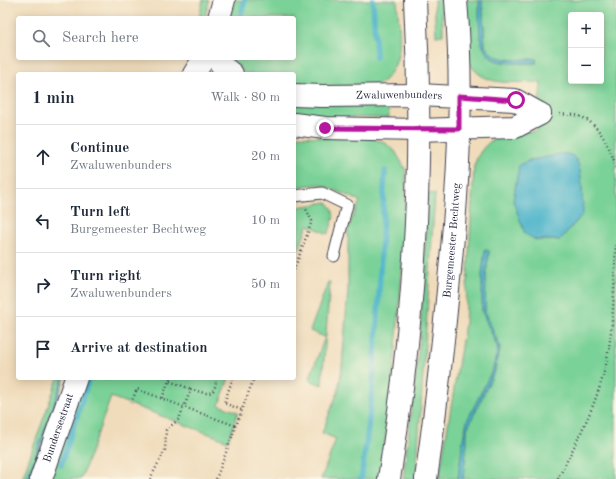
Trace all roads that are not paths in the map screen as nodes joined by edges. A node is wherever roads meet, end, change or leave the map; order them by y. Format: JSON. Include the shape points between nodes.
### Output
{"nodes":[{"id":1,"x":224,"y":0,"type":"edge"},
{"id":2,"x":415,"y":0,"type":"edge"},
{"id":3,"x":456,"y":0,"type":"edge"},
{"id":4,"x":220,"y":16,"type":"edge"},
{"id":5,"x":203,"y":60,"type":"edge"},
{"id":6,"x":210,"y":60,"type":"edge"},
{"id":7,"x":218,"y":60,"type":"edge"},
{"id":8,"x":195,"y":72,"type":"edge"},
{"id":9,"x":209,"y":72,"type":"edge"},
{"id":10,"x":229,"y":72,"type":"edge"},
{"id":11,"x":296,"y":95,"type":"edge"},
{"id":12,"x":419,"y":95,"type":"junction"},
{"id":13,"x":459,"y":96,"type":"junction"},
{"id":14,"x":296,"y":124,"type":"edge"},
{"id":15,"x":459,"y":129,"type":"junction"},
{"id":16,"x":418,"y":130,"type":"junction"},
{"id":17,"x":297,"y":201,"type":"edge"},
{"id":18,"x":334,"y":256,"type":"dead end"},
{"id":19,"x":75,"y":380,"type":"edge"},
{"id":20,"x":42,"y":479,"type":"edge"},
{"id":21,"x":389,"y":479,"type":"edge"},
{"id":22,"x":426,"y":479,"type":"edge"}],
"edges":[{"from":1,"to":4,"type":"main road"},
{"from":2,"to":12,"type":"main road"},
{"from":3,"to":13,"type":"main road","name":"Burgemeester Bechtweg"},
{"from":5,"to":8,"type":"main road"},
{"from":6,"to":9,"type":"main road"},
{"from":7,"to":10,"type":"main road"},
{"from":11,"to":12,"type":"main road","name":"Zwaluwenbunders"},
{"from":12,"to":13,"type":"main road","name":"Zwaluwenbunders"},
{"from":12,"to":16,"type":"main road"},
{"from":13,"to":15,"type":"main road","name":"Burgemeester Bechtweg"},
{"from":13,"to":15,"type":"main road","name":"Zwaluwenbunders","via":[[516,100],[540,114],[516,127]]},
{"from":14,"to":16,"type":"main road","via":[[325,128]]},
{"from":15,"to":16,"type":"main road"},
{"from":15,"to":22,"type":"main road","name":"Burgemeester Bechtweg","via":[[457,204],[438,397]]},
{"from":16,"to":21,"type":"main road","via":[[411,300]]},
{"from":17,"to":18,"type":"lane","via":[[322,193],[347,206]]},
{"from":19,"to":20,"type":"main road","name":"Bundersestraat"}]}
